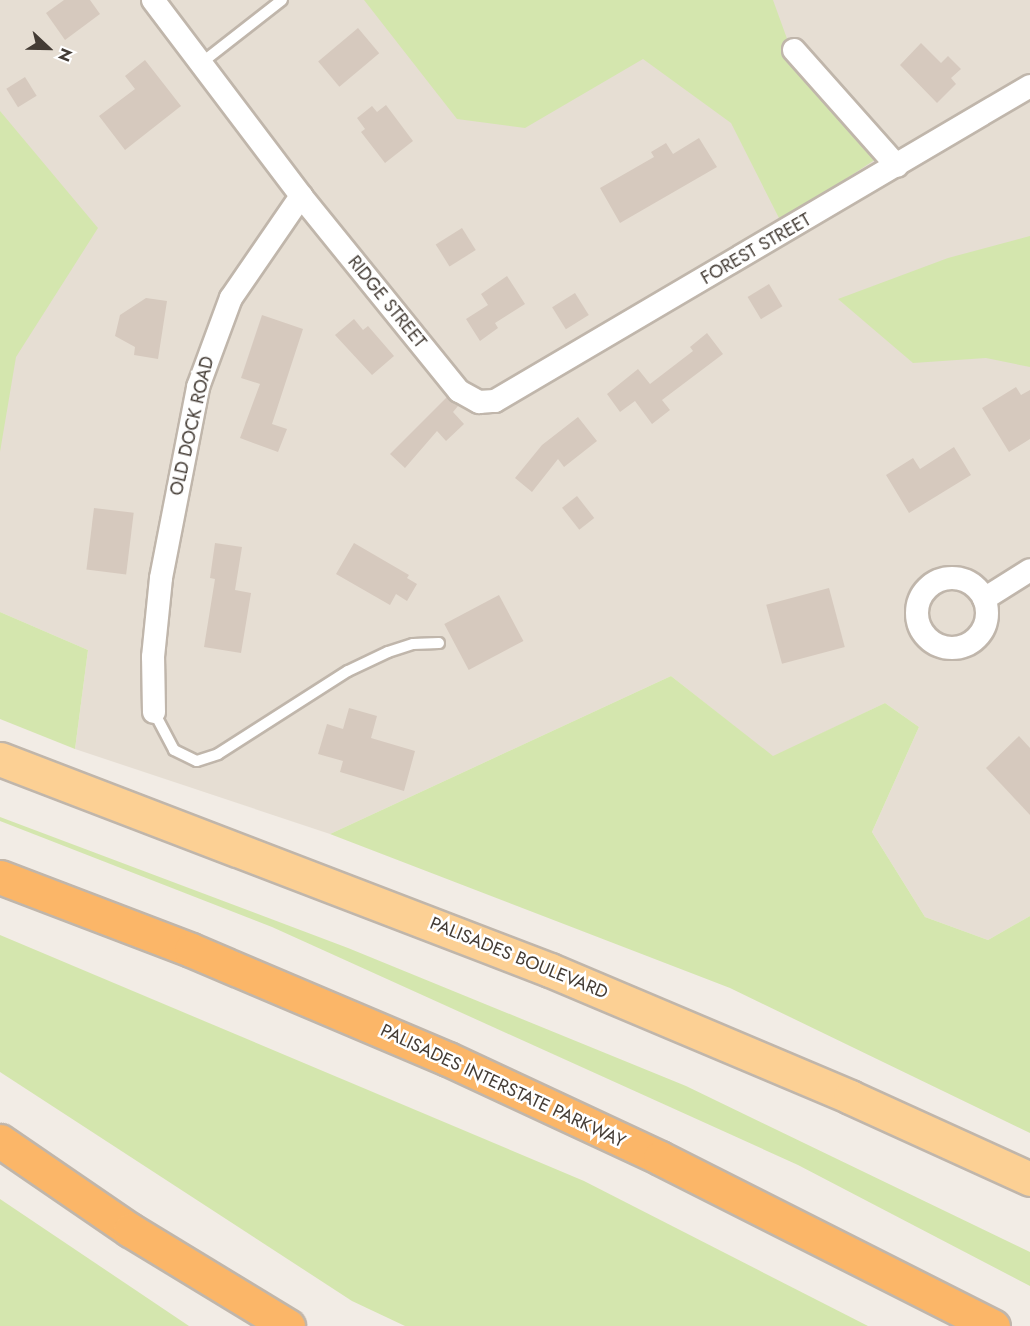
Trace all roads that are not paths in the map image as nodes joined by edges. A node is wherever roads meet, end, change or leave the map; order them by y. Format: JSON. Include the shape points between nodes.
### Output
{"nodes":[{"id":1,"x":153,"y":0,"type":"edge"},
{"id":2,"x":282,"y":0,"type":"edge"},
{"id":3,"x":794,"y":50,"type":"dead end"},
{"id":4,"x":200,"y":64,"type":"junction"},
{"id":5,"x":1030,"y":86,"type":"edge"},
{"id":6,"x":897,"y":166,"type":"junction"},
{"id":7,"x":302,"y":196,"type":"junction"},
{"id":8,"x":478,"y":402,"type":"joint"},
{"id":9,"x":1030,"y":570,"type":"edge"},
{"id":10,"x":984,"y":599,"type":"dead end"},
{"id":11,"x":439,"y":643,"type":"dead end"},
{"id":12,"x":154,"y":712,"type":"joint"},
{"id":13,"x":0,"y":759,"type":"edge"},
{"id":14,"x":0,"y":877,"type":"edge"},
{"id":15,"x":0,"y":1140,"type":"edge"},
{"id":16,"x":1030,"y":1179,"type":"edge"},
{"id":17,"x":288,"y":1326,"type":"edge"},
{"id":18,"x":993,"y":1326,"type":"edge"}],
"edges":[{"from":1,"to":4,"type":"street"},
{"from":2,"to":4,"type":"lane"},
{"from":3,"to":6,"type":"street"},
{"from":4,"to":7,"type":"street"},
{"from":5,"to":6,"type":"street","name":"FOREST STREET"},
{"from":6,"to":8,"type":"street","name":"FOREST STREET","via":[[495,401]]},
{"from":7,"to":8,"type":"street","name":"RIDGE STREET","via":[[459,391]]},
{"from":7,"to":12,"type":"street","name":"OLD DOCK ROAD","via":[[231,297],[198,387],[161,578],[153,657]]},
{"from":9,"to":10,"type":"street"},
{"from":11,"to":12,"type":"lane","via":[[396,649],[348,671],[218,754],[197,761],[174,750]]},
{"from":13,"to":16,"type":"main road","name":"PALISADES BOULEVARD","via":[[357,893],[571,979]]},
{"from":14,"to":18,"type":"highway","name":"PALISADES INTERSTATE PARKWAY","via":[[191,950],[448,1059],[670,1163]]},
{"from":15,"to":17,"type":"highway","via":[[130,1230]]}]}
